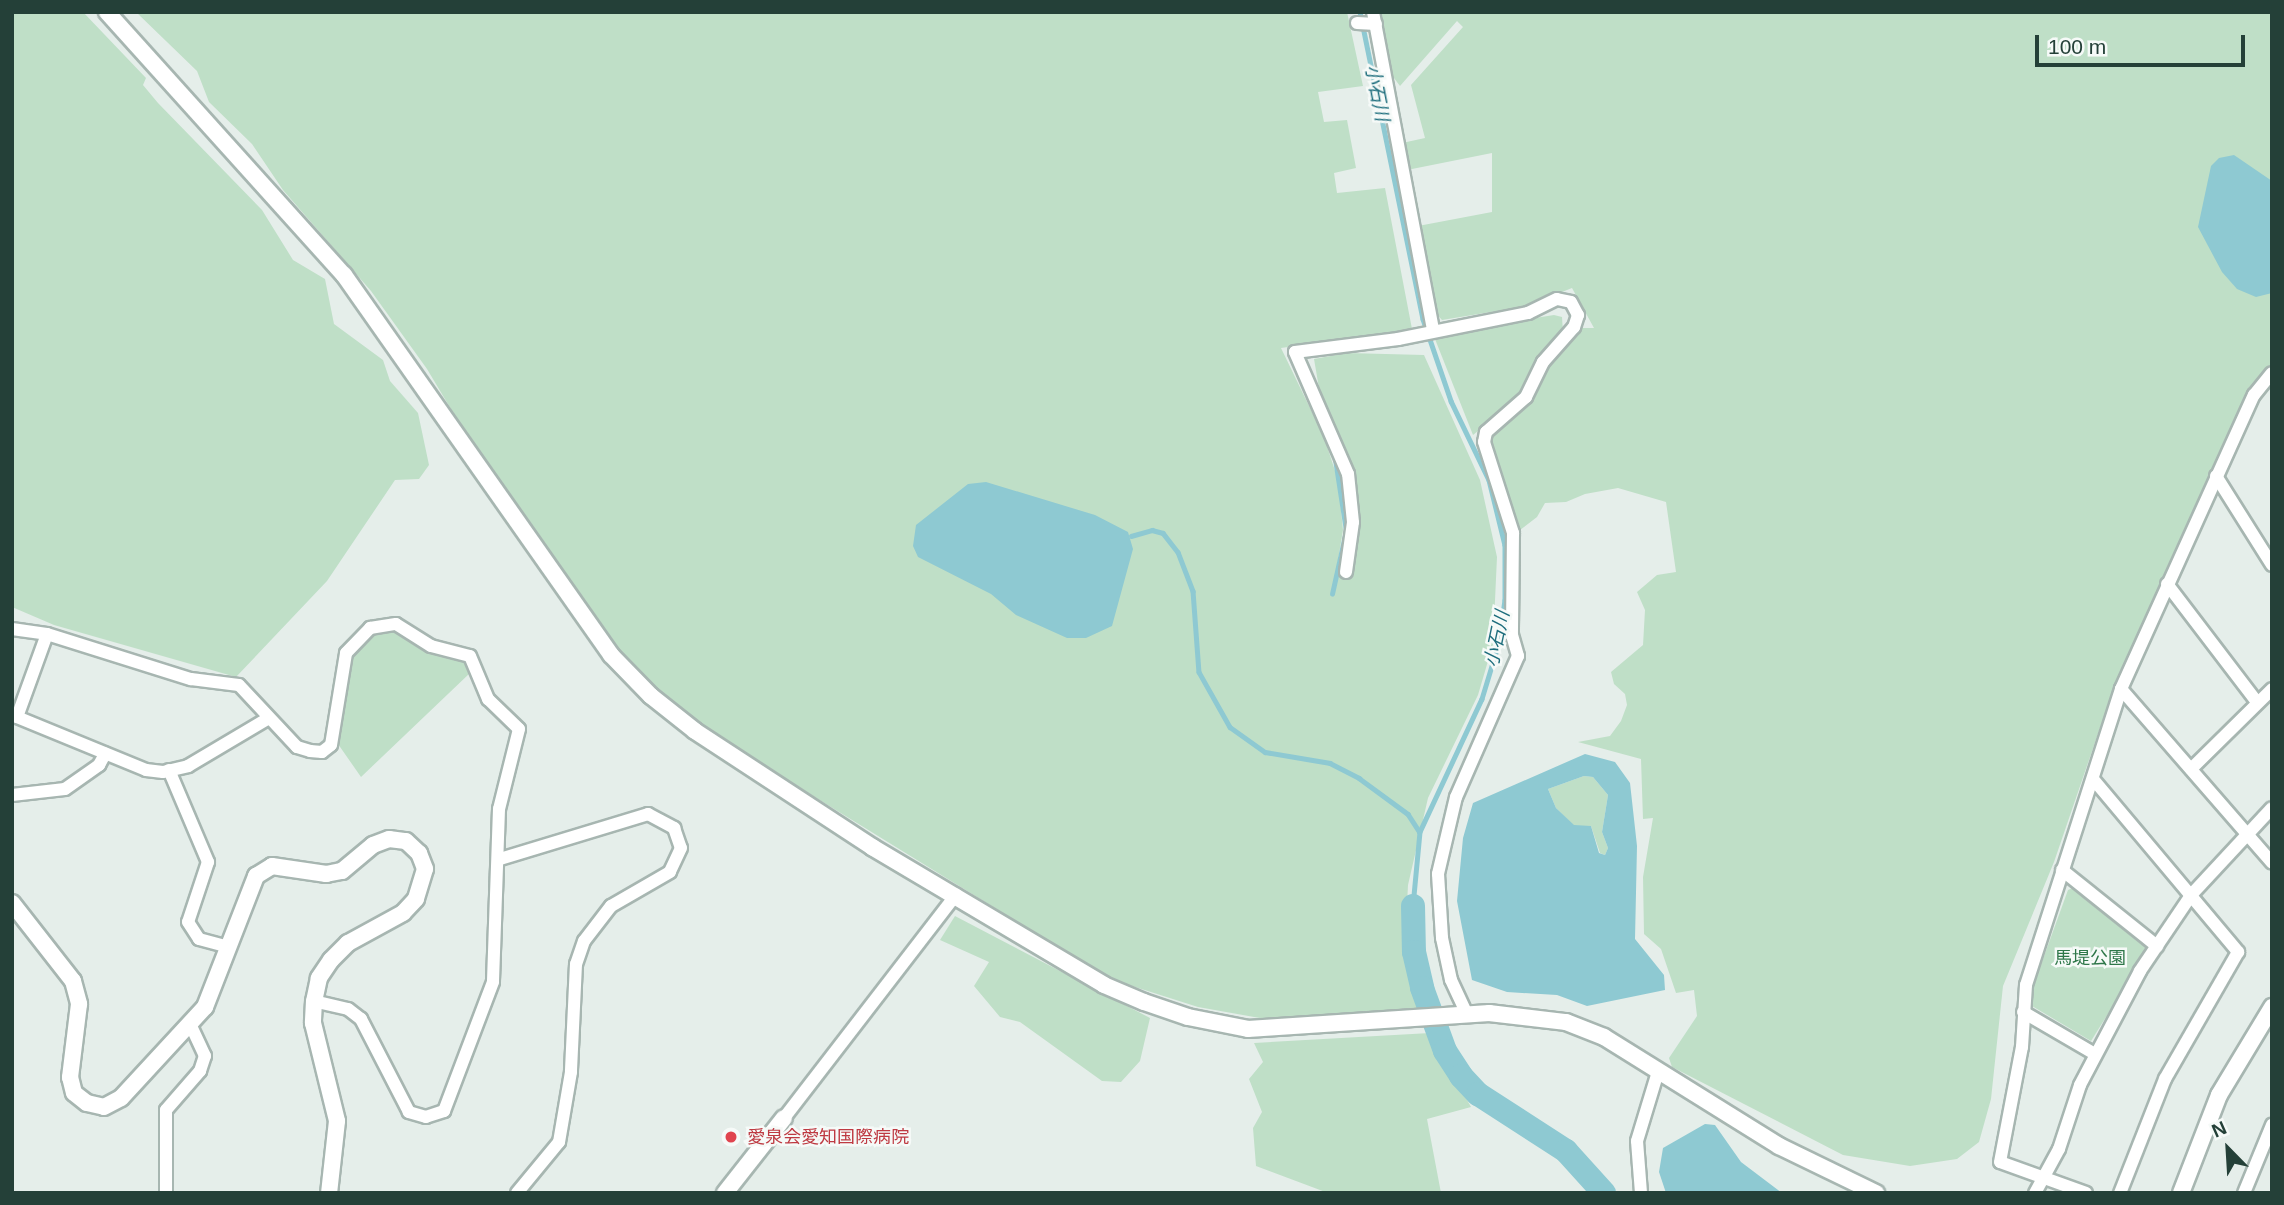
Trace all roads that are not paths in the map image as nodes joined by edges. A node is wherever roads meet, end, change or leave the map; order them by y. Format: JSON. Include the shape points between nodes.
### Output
{"nodes":[{"id":1,"x":107,"y":12,"type":"edge"},
{"id":2,"x":1369,"y":21,"type":"edge"},
{"id":3,"x":1427,"y":331,"type":"junction"},
{"id":4,"x":2272,"y":373,"type":"edge"},
{"id":5,"x":2217,"y":476,"type":"junction"},
{"id":6,"x":2272,"y":565,"type":"edge"},
{"id":7,"x":1346,"y":572,"type":"dead end"},
{"id":8,"x":2167,"y":584,"type":"junction"},
{"id":9,"x":12,"y":629,"type":"edge"},
{"id":10,"x":47,"y":634,"type":"junction"},
{"id":11,"x":2121,"y":689,"type":"junction"},
{"id":12,"x":2272,"y":689,"type":"edge"},
{"id":13,"x":2256,"y":701,"type":"junction"},
{"id":14,"x":15,"y":716,"type":"edge"},
{"id":15,"x":269,"y":718,"type":"junction"},
{"id":16,"x":106,"y":754,"type":"junction"},
{"id":17,"x":2190,"y":769,"type":"junction"},
{"id":18,"x":170,"y":770,"type":"junction"},
{"id":19,"x":2093,"y":779,"type":"junction"},
{"id":20,"x":12,"y":795,"type":"edge"},
{"id":21,"x":2272,"y":808,"type":"edge"},
{"id":22,"x":2247,"y":833,"type":"junction"},
{"id":23,"x":500,"y":859,"type":"junction"},
{"id":24,"x":2272,"y":863,"type":"edge"},
{"id":25,"x":2062,"y":870,"type":"junction"},
{"id":26,"x":2192,"y":894,"type":"junction"},
{"id":27,"x":956,"y":895,"type":"junction"},
{"id":28,"x":12,"y":903,"type":"edge"},
{"id":29,"x":2157,"y":946,"type":"junction"},
{"id":30,"x":229,"y":947,"type":"junction"},
{"id":31,"x":314,"y":1001,"type":"junction"},
{"id":32,"x":2272,"y":1007,"type":"edge"},
{"id":33,"x":2023,"y":1012,"type":"junction"},
{"id":34,"x":1467,"y":1015,"type":"junction"},
{"id":35,"x":190,"y":1024,"type":"junction"},
{"id":36,"x":2095,"y":1054,"type":"junction"},
{"id":37,"x":1658,"y":1072,"type":"junction"},
{"id":38,"x":784,"y":1118,"type":"joint"},
{"id":39,"x":2272,"y":1125,"type":"edge"},
{"id":40,"x":2045,"y":1179,"type":"junction"},
{"id":41,"x":166,"y":1193,"type":"edge"},
{"id":42,"x":329,"y":1193,"type":"edge"},
{"id":43,"x":517,"y":1193,"type":"edge"},
{"id":44,"x":725,"y":1193,"type":"edge"},
{"id":45,"x":1641,"y":1193,"type":"edge"},
{"id":46,"x":1876,"y":1193,"type":"edge"},
{"id":47,"x":2035,"y":1193,"type":"edge"},
{"id":48,"x":2086,"y":1193,"type":"edge"},
{"id":49,"x":2120,"y":1193,"type":"edge"},
{"id":50,"x":2181,"y":1193,"type":"edge"},
{"id":51,"x":2244,"y":1193,"type":"edge"}],
"edges":[{"from":1,"to":27,"type":"street","via":[[344,275],[562,587],[627,671],[695,731],[872,847]]},
{"from":2,"to":3,"type":"street"},
{"from":3,"to":7,"type":"street","via":[[1295,352],[1348,474],[1353,522]]},
{"from":3,"to":34,"type":"street","via":[[1528,313],[1557,299],[1571,302],[1578,315],[1574,327],[1543,362],[1526,397],[1486,432],[1484,442],[1513,533],[1512,635],[1518,656],[1456,797],[1438,874],[1442,938],[1451,980]]},
{"from":4,"to":5,"type":"street","via":[[2253,395]]},
{"from":5,"to":6,"type":"street"},
{"from":5,"to":8,"type":"street"},
{"from":8,"to":11,"type":"street"},
{"from":8,"to":13,"type":"street"},
{"from":9,"to":10,"type":"street"},
{"from":10,"to":14,"type":"street"},
{"from":10,"to":15,"type":"street","via":[[191,679],[239,685]]},
{"from":11,"to":17,"type":"street"},
{"from":11,"to":19,"type":"street"},
{"from":12,"to":13,"type":"street"},
{"from":13,"to":17,"type":"street"},
{"from":14,"to":16,"type":"street"},
{"from":15,"to":18,"type":"street","via":[[188,766]]},
{"from":15,"to":23,"type":"street","via":[[297,747],[310,751],[329,748],[348,648],[376,625],[396,624],[431,646],[470,656],[488,699],[519,729],[501,799]]},
{"from":16,"to":18,"type":"street","via":[[146,769]]},
{"from":16,"to":20,"type":"street","via":[[99,765],[65,789]]},
{"from":17,"to":22,"type":"street"},
{"from":18,"to":30,"type":"street","via":[[208,862],[188,922],[199,939]]},
{"from":19,"to":25,"type":"street"},
{"from":19,"to":26,"type":"street"},
{"from":21,"to":22,"type":"street"},
{"from":22,"to":24,"type":"street"},
{"from":22,"to":26,"type":"street"},
{"from":23,"to":31,"type":"street","via":[[493,982],[444,1111],[426,1117],[409,1112],[361,1019],[348,1009]]},
{"from":23,"to":43,"type":"street","via":[[648,814],[674,828],[681,848],[670,872],[611,906],[584,941],[576,964],[571,1072],[559,1142]]},
{"from":25,"to":29,"type":"street"},
{"from":25,"to":33,"type":"street","via":[[2036,948]]},
{"from":26,"to":29,"type":"street"},
{"from":26,"to":49,"type":"street","via":[[2236,946],[2238,959],[2165,1079]]},
{"from":27,"to":34,"type":"street","via":[[1104,985],[1188,1017],[1248,1029]]},
{"from":27,"to":38,"type":"street"},
{"from":28,"to":35,"type":"street","via":[[73,981],[79,1004],[70,1077],[74,1093],[87,1103],[104,1107],[121,1098]]},
{"from":29,"to":36,"type":"street"},
{"from":30,"to":31,"type":"street","via":[[256,876],[272,866],[326,874],[342,871],[373,845],[389,839],[406,841],[419,853],[425,869],[416,899],[403,913],[348,943],[331,960]]},
{"from":30,"to":35,"type":"street","via":[[210,998]]},
{"from":31,"to":42,"type":"street","via":[[313,1023],[337,1121]]},
{"from":32,"to":50,"type":"street","via":[[2219,1095]]},
{"from":33,"to":36,"type":"street"},
{"from":33,"to":40,"type":"street","via":[[2022,1048],[2000,1162]]},
{"from":34,"to":37,"type":"street","via":[[1539,1016],[1566,1022],[1604,1037]]},
{"from":35,"to":41,"type":"street","via":[[205,1056],[200,1071],[166,1110]]},
{"from":36,"to":40,"type":"street"},
{"from":37,"to":45,"type":"street","via":[[1637,1141]]},
{"from":37,"to":46,"type":"street","via":[[1779,1146]]},
{"from":38,"to":44,"type":"street"},
{"from":39,"to":51,"type":"street"},
{"from":40,"to":47,"type":"street"},
{"from":40,"to":48,"type":"street"}]}
